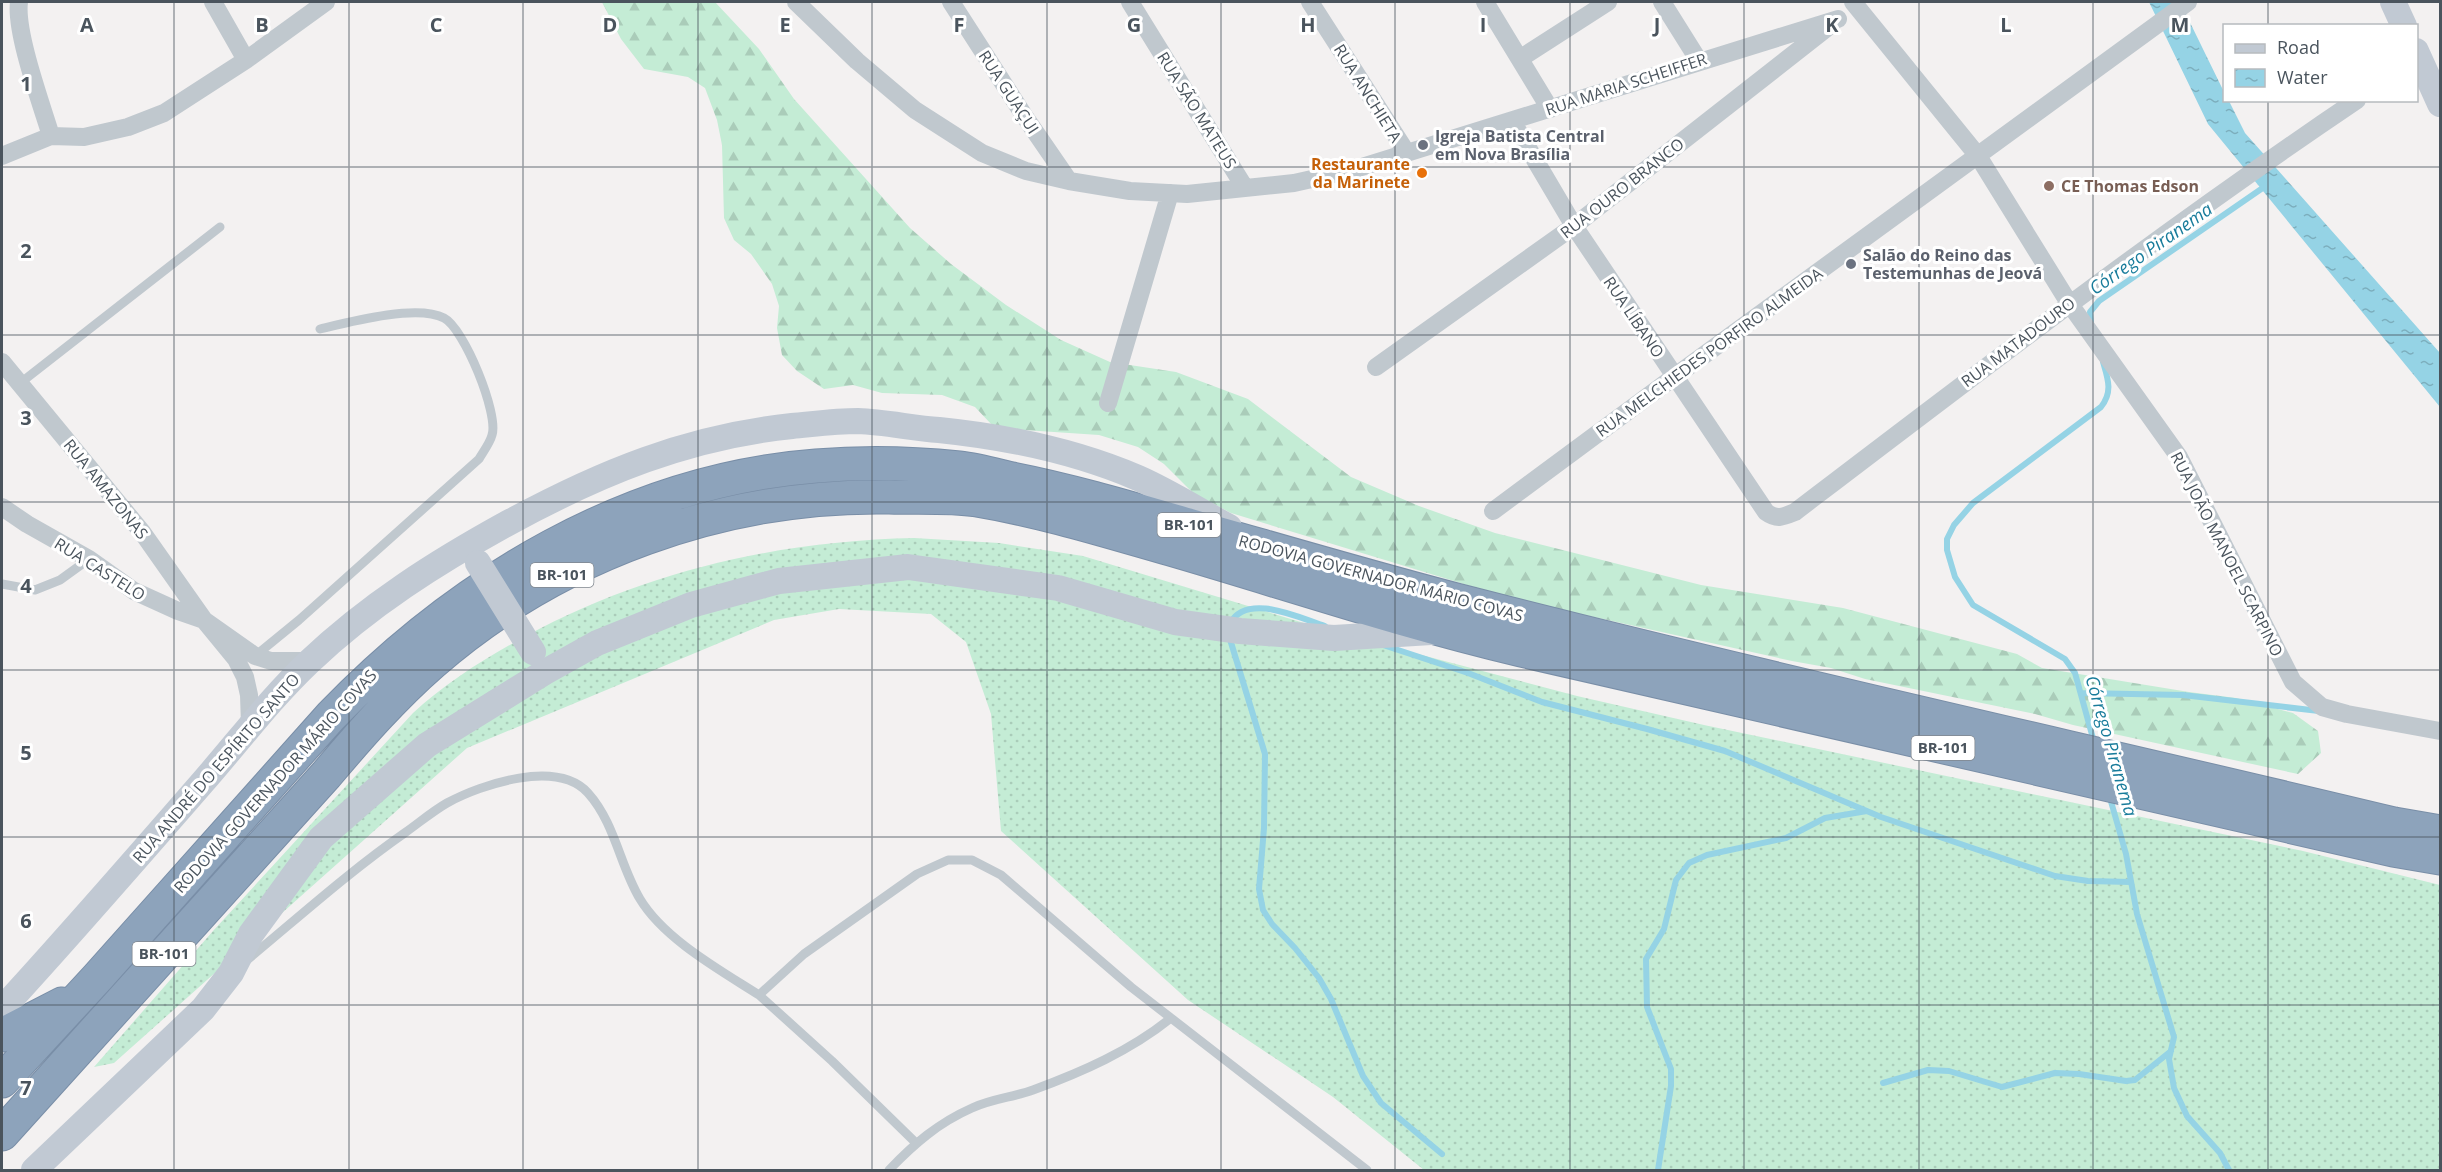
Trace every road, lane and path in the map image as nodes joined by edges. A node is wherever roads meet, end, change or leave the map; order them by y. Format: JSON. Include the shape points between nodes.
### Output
{"nodes":[{"id":1,"x":20,"y":2,"type":"edge"},
{"id":2,"x":213,"y":2,"type":"edge"},
{"id":3,"x":326,"y":2,"type":"edge"},
{"id":4,"x":796,"y":2,"type":"edge"},
{"id":5,"x":951,"y":2,"type":"edge"},
{"id":6,"x":1130,"y":2,"type":"edge"},
{"id":7,"x":1310,"y":2,"type":"edge"},
{"id":8,"x":1485,"y":2,"type":"edge"},
{"id":9,"x":1608,"y":2,"type":"edge"},
{"id":10,"x":1662,"y":2,"type":"edge"},
{"id":11,"x":2188,"y":2,"type":"edge"},
{"id":12,"x":2393,"y":2,"type":"edge"},
{"id":13,"x":1857,"y":3,"type":"edge"},
{"id":14,"x":1838,"y":19,"type":"junction"},
{"id":15,"x":2403,"y":24,"type":"edge"},
{"id":16,"x":2418,"y":56,"type":"edge"},
{"id":17,"x":1521,"y":58,"type":"junction"},
{"id":18,"x":246,"y":60,"type":"junction"},
{"id":19,"x":1699,"y":60,"type":"junction"},
{"id":20,"x":2354,"y":102,"type":"edge"},
{"id":21,"x":2440,"y":104,"type":"edge"},
{"id":22,"x":1550,"y":109,"type":"junction"},
{"id":23,"x":1512,"y":121,"type":"junction"},
{"id":24,"x":51,"y":136,"type":"junction"},
{"id":25,"x":1407,"y":153,"type":"junction"},
{"id":26,"x":2,"y":156,"type":"edge"},
{"id":27,"x":1978,"y":156,"type":"junction"},
{"id":28,"x":1069,"y":181,"type":"junction"},
{"id":29,"x":1245,"y":188,"type":"junction"},
{"id":30,"x":1170,"y":193,"type":"junction"},
{"id":31,"x":1574,"y":226,"type":"junction"},
{"id":32,"x":220,"y":227,"type":"dead end"},
{"id":33,"x":2069,"y":303,"type":"junction"},
{"id":34,"x":320,"y":329,"type":"dead end"},
{"id":35,"x":2,"y":363,"type":"edge"},
{"id":36,"x":1376,"y":367,"type":"dead end"},
{"id":37,"x":1674,"y":376,"type":"junction"},
{"id":38,"x":19,"y":384,"type":"junction"},
{"id":39,"x":1108,"y":403,"type":"dead end"},
{"id":40,"x":2,"y":507,"type":"edge"},
{"id":41,"x":1493,"y":511,"type":"dead end"},
{"id":42,"x":1795,"y":512,"type":"joint"},
{"id":43,"x":1266,"y":547,"type":"junction"},
{"id":44,"x":473,"y":554,"type":"junction"},
{"id":45,"x":89,"y":559,"type":"junction"},
{"id":46,"x":2,"y":584,"type":"edge"},
{"id":47,"x":204,"y":620,"type":"junction"},
{"id":48,"x":1448,"y":631,"type":"junction"},
{"id":49,"x":255,"y":656,"type":"junction"},
{"id":50,"x":310,"y":661,"type":"junction"},
{"id":51,"x":539,"y":662,"type":"junction"},
{"id":52,"x":250,"y":725,"type":"junction"},
{"id":53,"x":2440,"y":730,"type":"edge"},
{"id":54,"x":2440,"y":832,"type":"edge"},
{"id":55,"x":2440,"y":858,"type":"edge"},
{"id":56,"x":231,"y":973,"type":"junction"},
{"id":57,"x":82,"y":993,"type":"junction"},
{"id":58,"x":759,"y":995,"type":"junction"},
{"id":59,"x":2,"y":1009,"type":"edge"},
{"id":60,"x":1171,"y":1018,"type":"junction"},
{"id":61,"x":2,"y":1035,"type":"edge"},
{"id":62,"x":2,"y":1081,"type":"edge"},
{"id":63,"x":2,"y":1134,"type":"edge"},
{"id":64,"x":915,"y":1142,"type":"junction"},
{"id":65,"x":34,"y":1170,"type":"edge"},
{"id":66,"x":889,"y":1170,"type":"edge"},
{"id":67,"x":1367,"y":1170,"type":"edge"}],
"edges":[{"from":1,"to":24,"type":"street","via":[[18,13],[24,41]]},
{"from":2,"to":18,"type":"street"},
{"from":3,"to":18,"type":"street"},
{"from":4,"to":28,"type":"street","name":"RUA MARIA SCHEIFFER","via":[[915,110],[982,153],[1026,171]]},
{"from":5,"to":28,"type":"street","name":"RUA GUAÇUI"},
{"from":6,"to":29,"type":"street","name":"RUA SÃO MATEUS"},
{"from":7,"to":25,"type":"street","name":"RUA ANCHIETA"},
{"from":8,"to":17,"type":"street"},
{"from":9,"to":17,"type":"street"},
{"from":10,"to":19,"type":"street"},
{"from":11,"to":27,"type":"street","name":"RUA MELCHIEDES PORFIRO ALMEIDA"},
{"from":12,"to":15,"type":"street"},
{"from":13,"to":14,"type":"street","name":"RUA OURO BRANCO"},
{"from":13,"to":27,"type":"street","name":"RUA JOÃO MANOEL SCARPINO"},
{"from":14,"to":19,"type":"street","name":"RUA MARIA SCHEIFFER"},
{"from":14,"to":31,"type":"street","name":"RUA OURO BRANCO"},
{"from":16,"to":21,"type":"street"},
{"from":17,"to":22,"type":"street"},
{"from":18,"to":24,"type":"street","via":[[165,113],[137,124],[84,137]]},
{"from":19,"to":22,"type":"street","name":"RUA MARIA SCHEIFFER"},
{"from":20,"to":33,"type":"street","name":"RUA MATADOURO"},
{"from":22,"to":23,"type":"street","name":"RUA MARIA SCHEIFFER"},
{"from":23,"to":25,"type":"street","name":"RUA MARIA SCHEIFFER"},
{"from":23,"to":31,"type":"street","name":"RUA LÍBANO"},
{"from":24,"to":26,"type":"street"},
{"from":25,"to":29,"type":"street","name":"RUA MARIA SCHEIFFER","via":[[1294,183]]},
{"from":27,"to":33,"type":"street","name":"RUA JOÃO MANOEL SCARPINO"},
{"from":27,"to":37,"type":"street","name":"RUA MELCHIEDES PORFIRO ALMEIDA"},
{"from":28,"to":30,"type":"street","name":"RUA MARIA SCHEIFFER"},
{"from":29,"to":30,"type":"street","name":"RUA MARIA SCHEIFFER"},
{"from":30,"to":39,"type":"street"},
{"from":31,"to":36,"type":"street","name":"RUA OURO BRANCO"},
{"from":31,"to":37,"type":"street","name":"RUA LÍBANO"},
{"from":32,"to":38,"type":"lane"},
{"from":33,"to":42,"type":"street","name":"RUA MATADOURO"},
{"from":33,"to":53,"type":"street","name":"RUA JOÃO MANOEL SCARPINO","via":[[2179,457],[2293,682],[2322,707]]},
{"from":34,"to":49,"type":"lane","via":[[396,314],[421,313],[444,318],[459,334],[480,378],[491,409],[493,434],[479,459]]},
{"from":35,"to":38,"type":"street","name":"RUA AMAZONAS"},
{"from":37,"to":41,"type":"street","name":"RUA MELCHIEDES PORFIRO ALMEIDA"},
{"from":37,"to":42,"type":"street","name":"RUA LÍBANO","via":[[1766,512],[1774,518]]},
{"from":38,"to":47,"type":"street","name":"RUA AMAZONAS","via":[[142,532]]},
{"from":40,"to":45,"type":"street","name":"RUA CASTELO"},
{"from":43,"to":44,"type":"street","name":"RUA ANDRÉ DO ESPÍRITO SANTO","via":[[1142,480],[1077,456],[998,437],[859,421],[720,436],[644,459],[556,498]]},
{"from":43,"to":54,"type":"highway","name":"RODOVIA GOVERNADOR MÁRIO COVAS","number":"BR-101","via":[[1360,575],[1687,658]]},
{"from":43,"to":57,"type":"highway","name":"RODOVIA GOVERNADOR MÁRIO COVAS","number":"BR-101","via":[[1053,487],[960,468],[860,464],[768,471],[723,479],[633,508],[587,528],[509,571],[470,595],[397,651],[331,716]]},
{"from":44,"to":50,"type":"street","name":"RUA ANDRÉ DO ESPÍRITO SANTO","via":[[411,580],[356,620]]},
{"from":44,"to":51,"type":"street","bridge":true},
{"from":45,"to":46,"type":"lane","via":[[60,580],[35,590]]},
{"from":45,"to":47,"type":"street","name":"RUA CASTELO","via":[[134,591]]},
{"from":47,"to":49,"type":"street","name":"RUA AMAZONAS"},
{"from":47,"to":52,"type":"street","name":"RUA AMAZONAS","via":[[236,659],[245,677]]},
{"from":48,"to":51,"type":"street","name":"RODOVIA GOVERNADOR MÁRIO COVAS","via":[[1334,638],[1240,631],[1175,622],[1058,588],[908,567],[779,581],[691,605]]},
{"from":48,"to":55,"type":"highway","name":"RODOVIA GOVERNADOR MÁRIO COVAS","number":"BR-101","via":[[1812,719]]},
{"from":48,"to":63,"type":"highway","name":"RODOVIA GOVERNADOR MÁRIO COVAS","number":"BR-101","via":[[1078,522],[971,499],[820,499],[740,511],[661,532],[583,564],[506,607],[403,689]]},
{"from":49,"to":50,"type":"street","name":"RUA AMAZONAS","via":[[271,661]]},
{"from":50,"to":52,"type":"street","name":"RUA ANDRÉ DO ESPÍRITO SANTO"},
{"from":51,"to":56,"type":"street","name":"RODOVIA GOVERNADOR MÁRIO COVAS","via":[[427,745],[321,838],[251,934]]},
{"from":52,"to":59,"type":"street","name":"RUA ANDRÉ DO ESPÍRITO SANTO"},
{"from":56,"to":58,"type":"lane","via":[[384,847],[447,803],[497,783],[539,776],[572,781],[587,792],[599,808],[640,899],[658,922]]},
{"from":56,"to":65,"type":"street","name":"RODOVIA GOVERNADOR MÁRIO COVAS","via":[[203,1009]]},
{"from":57,"to":61,"type":"highway"},
{"from":57,"to":62,"type":"highway","name":"RODOVIA GOVERNADOR MÁRIO COVAS","number":"BR-101"},
{"from":58,"to":60,"type":"lane","via":[[804,954],[917,874],[948,860],[972,860],[1001,874]]},
{"from":58,"to":64,"type":"lane"},
{"from":60,"to":64,"type":"lane","via":[[1146,1038],[1105,1060],[1033,1090],[973,1108]]},
{"from":60,"to":67,"type":"lane"},
{"from":64,"to":66,"type":"lane"}]}
